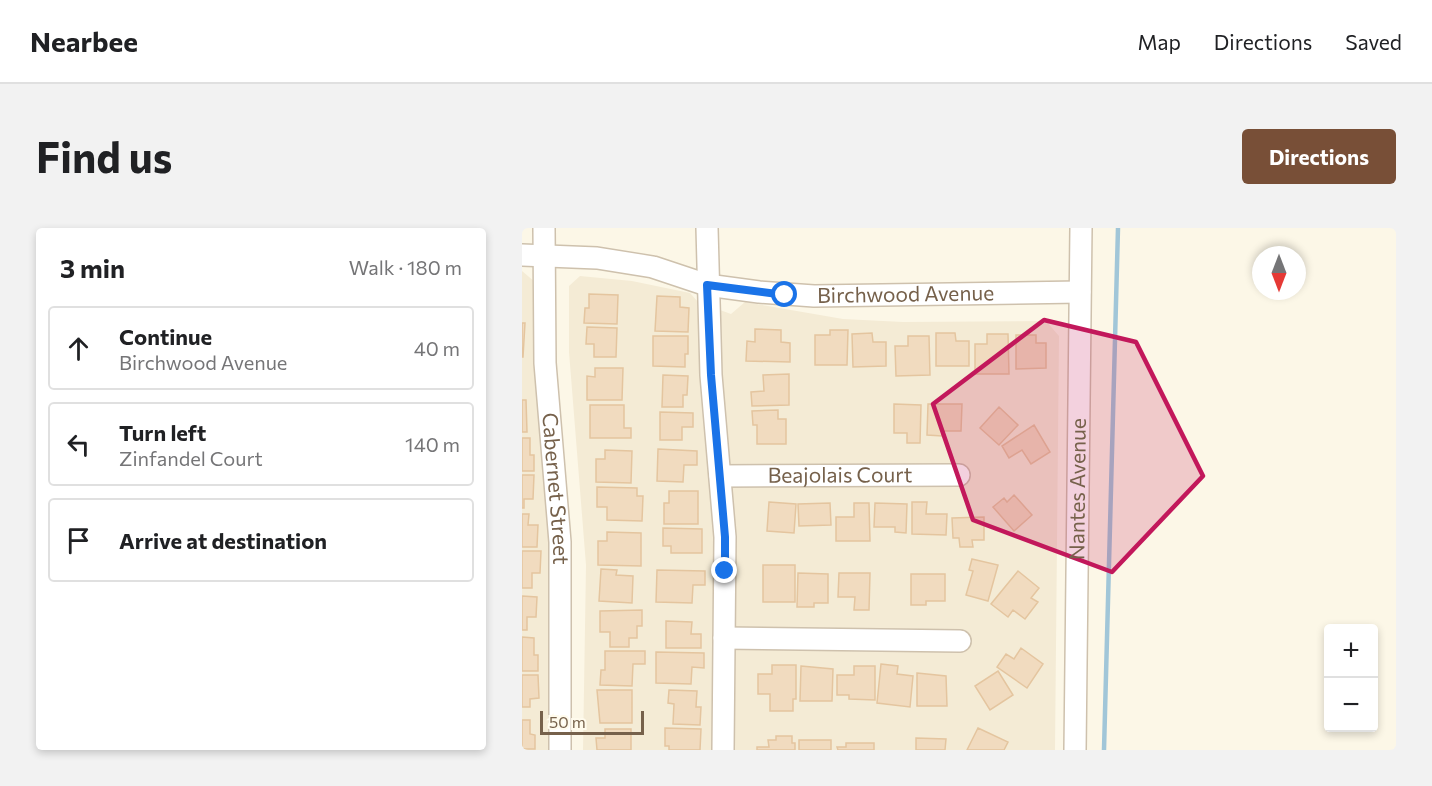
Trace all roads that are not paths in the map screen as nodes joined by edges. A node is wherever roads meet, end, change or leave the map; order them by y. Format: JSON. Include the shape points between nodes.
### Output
{"nodes":[{"id":1,"x":544,"y":228,"type":"edge"},
{"id":2,"x":707,"y":228,"type":"edge"},
{"id":3,"x":1081,"y":228,"type":"edge"},
{"id":4,"x":522,"y":255,"type":"edge"},
{"id":5,"x":544,"y":255,"type":"junction"},
{"id":6,"x":707,"y":285,"type":"junction"},
{"id":7,"x":1080,"y":292,"type":"junction"},
{"id":8,"x":959,"y":475,"type":"dead end"},
{"id":9,"x":720,"y":476,"type":"junction"},
{"id":10,"x":724,"y":638,"type":"junction"},
{"id":11,"x":960,"y":641,"type":"dead end"},
{"id":12,"x":560,"y":750,"type":"edge"},
{"id":13,"x":723,"y":750,"type":"edge"},
{"id":14,"x":1075,"y":750,"type":"edge"}],
"edges":[{"from":1,"to":5,"type":"street","name":"Cabernet Street"},
{"from":2,"to":6,"type":"street"},
{"from":3,"to":7,"type":"street","name":"Nantes Avenue"},
{"from":4,"to":5,"type":"street","name":"Birchwood Avenue"},
{"from":5,"to":6,"type":"street","name":"Birchwood Avenue","via":[[653,267]]},
{"from":5,"to":12,"type":"street","name":"Cabernet Street","via":[[545,363],[560,542]]},
{"from":6,"to":7,"type":"street","name":"Birchwood Avenue","via":[[814,296]]},
{"from":6,"to":9,"type":"street"},
{"from":7,"to":14,"type":"street","name":"Nantes Avenue"},
{"from":8,"to":9,"type":"street","name":"Beajolais Court"},
{"from":9,"to":10,"type":"street","via":[[725,537]]},
{"from":10,"to":11,"type":"street"},
{"from":10,"to":13,"type":"street"}]}
